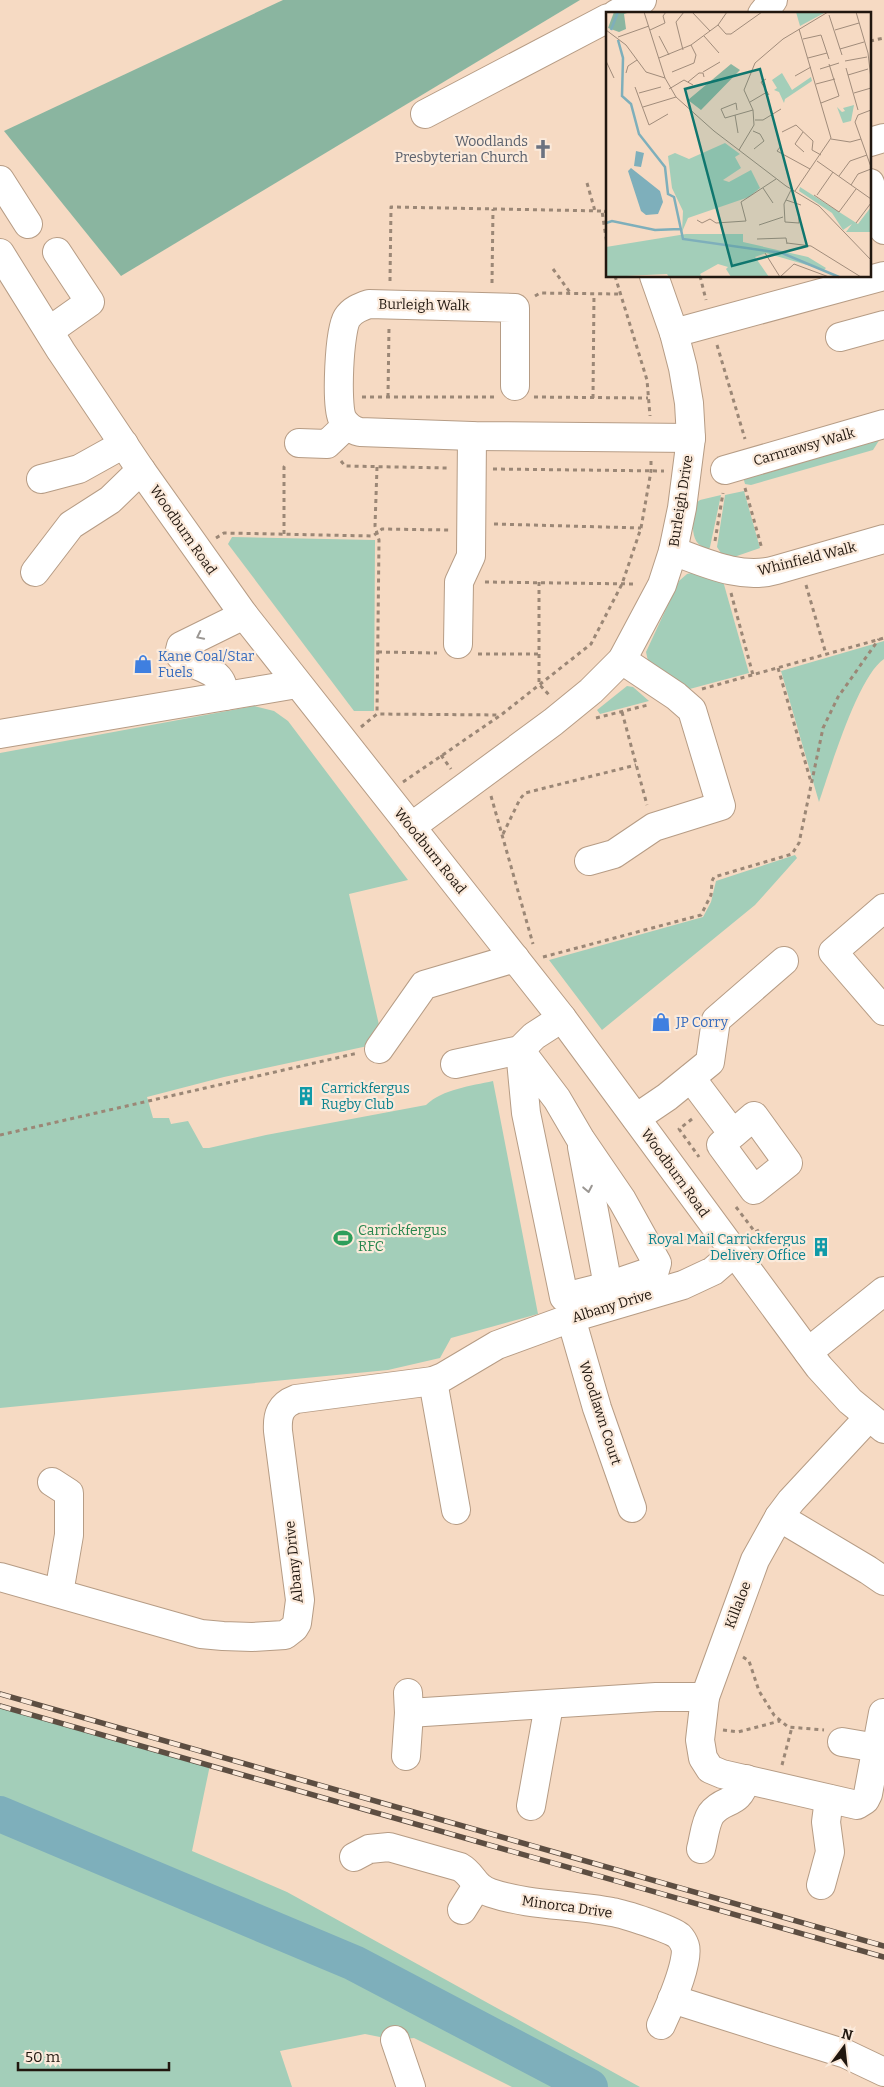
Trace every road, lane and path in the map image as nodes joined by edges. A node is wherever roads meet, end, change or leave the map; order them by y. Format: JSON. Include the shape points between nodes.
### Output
{"nodes":[{"id":1,"x":642,"y":0,"type":"edge"},
{"id":2,"x":773,"y":0,"type":"edge"},
{"id":3,"x":620,"y":12,"type":"edge"},
{"id":4,"x":764,"y":12,"type":"edge"},
{"id":5,"x":606,"y":19,"type":"edge"},
{"id":6,"x":426,"y":114,"type":"dead end"},
{"id":7,"x":0,"y":180,"type":"edge"},
{"id":8,"x":587,"y":183,"type":"dead end"},
{"id":9,"x":872,"y":189,"type":"edge"},
{"id":10,"x":493,"y":209,"type":"junction"},
{"id":11,"x":595,"y":211,"type":"junction"},
{"id":12,"x":602,"y":212,"type":"junction"},
{"id":13,"x":606,"y":212,"type":"edge"},
{"id":14,"x":28,"y":224,"type":"dead end"},
{"id":15,"x":884,"y":230,"type":"edge"},
{"id":16,"x":606,"y":238,"type":"edge"},
{"id":17,"x":57,"y":252,"type":"dead end"},
{"id":18,"x":0,"y":253,"type":"edge"},
{"id":19,"x":553,"y":269,"type":"dead end"},
{"id":20,"x":884,"y":276,"type":"edge"},
{"id":21,"x":616,"y":278,"type":"edge"},
{"id":22,"x":655,"y":278,"type":"edge"},
{"id":23,"x":700,"y":278,"type":"edge"},
{"id":24,"x":571,"y":294,"type":"junction"},
{"id":25,"x":594,"y":294,"type":"junction"},
{"id":26,"x":620,"y":294,"type":"junction"},
{"id":27,"x":390,"y":303,"type":"junction"},
{"id":28,"x":504,"y":307,"type":"junction"},
{"id":29,"x":711,"y":322,"type":"junction"},
{"id":30,"x":884,"y":325,"type":"edge"},
{"id":31,"x":49,"y":331,"type":"junction"},
{"id":32,"x":674,"y":332,"type":"junction"},
{"id":33,"x":840,"y":337,"type":"dead end"},
{"id":34,"x":515,"y":386,"type":"dead end"},
{"id":35,"x":388,"y":397,"type":"dead end"},
{"id":36,"x":593,"y":398,"type":"dead end"},
{"id":37,"x":884,"y":424,"type":"edge"},
{"id":38,"x":347,"y":425,"type":"junction"},
{"id":39,"x":472,"y":436,"type":"junction"},
{"id":40,"x":651,"y":437,"type":"junction"},
{"id":41,"x":691,"y":438,"type":"junction"},
{"id":42,"x":299,"y":443,"type":"joint"},
{"id":43,"x":124,"y":444,"type":"junction"},
{"id":44,"x":327,"y":444,"type":"junction"},
{"id":45,"x":739,"y":466,"type":"junction"},
{"id":46,"x":377,"y":467,"type":"junction"},
{"id":47,"x":472,"y":468,"type":"junction"},
{"id":48,"x":141,"y":470,"type":"junction"},
{"id":49,"x":651,"y":471,"type":"junction"},
{"id":50,"x":687,"y":471,"type":"junction"},
{"id":51,"x":41,"y":479,"type":"dead end"},
{"id":52,"x":471,"y":527,"type":"junction"},
{"id":53,"x":641,"y":528,"type":"junction"},
{"id":54,"x":377,"y":533,"type":"junction"},
{"id":55,"x":284,"y":534,"type":"junction"},
{"id":56,"x":884,"y":539,"type":"edge"},
{"id":57,"x":196,"y":550,"type":"junction"},
{"id":58,"x":673,"y":551,"type":"junction"},
{"id":59,"x":717,"y":566,"type":"junction"},
{"id":60,"x":788,"y":567,"type":"junction"},
{"id":61,"x":35,"y":572,"type":"dead end"},
{"id":62,"x":459,"y":582,"type":"junction"},
{"id":63,"x":539,"y":582,"type":"junction"},
{"id":64,"x":622,"y":584,"type":"junction"},
{"id":65,"x":244,"y":615,"type":"junction"},
{"id":66,"x":884,"y":638,"type":"edge"},
{"id":67,"x":879,"y":639,"type":"junction"},
{"id":68,"x":458,"y":644,"type":"dead end"},
{"id":69,"x":826,"y":654,"type":"junction"},
{"id":70,"x":622,"y":660,"type":"junction"},
{"id":71,"x":778,"y":668,"type":"junction"},
{"id":72,"x":753,"y":674,"type":"junction"},
{"id":73,"x":297,"y":684,"type":"junction"},
{"id":74,"x":539,"y":684,"type":"junction"},
{"id":75,"x":226,"y":696,"type":"junction"},
{"id":76,"x":676,"y":696,"type":"junction"},
{"id":77,"x":622,"y":712,"type":"dead end"},
{"id":78,"x":565,"y":713,"type":"junction"},
{"id":79,"x":377,"y":714,"type":"junction"},
{"id":80,"x":501,"y":714,"type":"junction"},
{"id":81,"x":0,"y":734,"type":"edge"},
{"id":82,"x":343,"y":741,"type":"junction"},
{"id":83,"x":636,"y":765,"type":"junction"},
{"id":84,"x":812,"y":785,"type":"junction"},
{"id":85,"x":489,"y":786,"type":"dead end"},
{"id":86,"x":384,"y":795,"type":"junction"},
{"id":87,"x":411,"y":827,"type":"junction"},
{"id":88,"x":654,"y":827,"type":"junction"},
{"id":89,"x":502,"y":834,"type":"junction"},
{"id":90,"x":589,"y":861,"type":"dead end"},
{"id":91,"x":884,"y":908,"type":"edge"},
{"id":92,"x":528,"y":956,"type":"junction"},
{"id":93,"x":784,"y":961,"type":"dead end"},
{"id":94,"x":884,"y":1011,"type":"edge"},
{"id":95,"x":562,"y":1018,"type":"junction"},
{"id":96,"x":378,"y":1049,"type":"joint"},
{"id":97,"x":520,"y":1050,"type":"junction"},
{"id":98,"x":455,"y":1064,"type":"dead end"},
{"id":99,"x":691,"y":1078,"type":"junction"},
{"id":100,"x":636,"y":1118,"type":"junction"},
{"id":101,"x":733,"y":1134,"type":"dead end"},
{"id":102,"x":0,"y":1135,"type":"edge"},
{"id":103,"x":581,"y":1140,"type":"junction"},
{"id":104,"x":734,"y":1253,"type":"junction"},
{"id":105,"x":608,"y":1286,"type":"junction"},
{"id":106,"x":884,"y":1290,"type":"edge"},
{"id":107,"x":571,"y":1318,"type":"junction"},
{"id":108,"x":808,"y":1352,"type":"junction"},
{"id":109,"x":433,"y":1381,"type":"junction"},
{"id":110,"x":876,"y":1423,"type":"edge"},
{"id":111,"x":70,"y":1489,"type":"dead end"},
{"id":112,"x":632,"y":1508,"type":"dead end"},
{"id":113,"x":456,"y":1510,"type":"dead end"},
{"id":114,"x":779,"y":1517,"type":"junction"},
{"id":115,"x":0,"y":1577,"type":"edge"},
{"id":116,"x":884,"y":1581,"type":"edge"},
{"id":117,"x":59,"y":1593,"type":"junction"},
{"id":118,"x":724,"y":1644,"type":"junction"},
{"id":119,"x":705,"y":1697,"type":"junction"},
{"id":120,"x":549,"y":1705,"type":"junction"},
{"id":121,"x":884,"y":1713,"type":"edge"},
{"id":122,"x":780,"y":1720,"type":"junction"},
{"id":123,"x":701,"y":1727,"type":"junction"},
{"id":124,"x":792,"y":1727,"type":"junction"},
{"id":125,"x":842,"y":1742,"type":"joint"},
{"id":126,"x":877,"y":1748,"type":"junction"},
{"id":127,"x":406,"y":1756,"type":"dead end"},
{"id":128,"x":746,"y":1779,"type":"junction"},
{"id":129,"x":777,"y":1787,"type":"junction"},
{"id":130,"x":829,"y":1799,"type":"junction"},
{"id":131,"x":531,"y":1806,"type":"dead end"},
{"id":132,"x":701,"y":1848,"type":"dead end"},
{"id":133,"x":354,"y":1857,"type":"dead end"},
{"id":134,"x":821,"y":1885,"type":"dead end"},
{"id":135,"x":477,"y":1886,"type":"junction"},
{"id":136,"x":462,"y":1910,"type":"dead end"},
{"id":137,"x":672,"y":1999,"type":"junction"},
{"id":138,"x":661,"y":2025,"type":"dead end"},
{"id":139,"x":395,"y":2040,"type":"dead end"},
{"id":140,"x":884,"y":2072,"type":"edge"},
{"id":141,"x":411,"y":2087,"type":"edge"}],
"edges":[{"from":1,"to":3,"type":"street"},
{"from":2,"to":4,"type":"street"},
{"from":5,"to":6,"type":"street"},
{"from":7,"to":14,"type":"street"},
{"from":8,"to":11,"type":"path"},
{"from":9,"to":15,"type":"street"},
{"from":10,"to":11,"type":"path"},
{"from":10,"to":27,"type":"path","via":[[391,207]]},
{"from":10,"to":28,"type":"path"},
{"from":11,"to":12,"type":"path"},
{"from":12,"to":13,"type":"path"},
{"from":12,"to":16,"type":"path"},
{"from":17,"to":31,"type":"street","via":[[90,302]]},
{"from":18,"to":31,"type":"street","name":"Woodburn Road"},
{"from":19,"to":24,"type":"path"},
{"from":20,"to":29,"type":"street"},
{"from":21,"to":26,"type":"path"},
{"from":22,"to":32,"type":"street","name":"Burleigh Drive"},
{"from":23,"to":29,"type":"path"},
{"from":24,"to":25,"type":"path"},
{"from":24,"to":28,"type":"path","via":[[540,293]]},
{"from":25,"to":26,"type":"path"},
{"from":25,"to":36,"type":"path"},
{"from":26,"to":40,"type":"path","via":[[648,380]]},
{"from":27,"to":28,"type":"street","name":"Burleigh Walk"},
{"from":27,"to":35,"type":"path"},
{"from":27,"to":38,"type":"street","name":"Burleigh Walk","via":[[360,307],[350,314],[343,326],[339,408]]},
{"from":28,"to":34,"type":"street"},
{"from":29,"to":32,"type":"street"},
{"from":29,"to":45,"type":"path","via":[[724,373]]},
{"from":30,"to":33,"type":"street"},
{"from":31,"to":43,"type":"street","name":"Woodburn Road"},
{"from":32,"to":41,"type":"street","name":"Burleigh Drive","via":[[684,368]]},
{"from":37,"to":45,"type":"street","name":"Carnrawsy Walk"},
{"from":38,"to":39,"type":"street","via":[[368,434]]},
{"from":38,"to":44,"type":"street"},
{"from":39,"to":40,"type":"street"},
{"from":39,"to":47,"type":"street"},
{"from":40,"to":41,"type":"street"},
{"from":40,"to":49,"type":"path"},
{"from":41,"to":50,"type":"street","name":"Burleigh Drive"},
{"from":42,"to":44,"type":"street"},
{"from":42,"to":55,"type":"path","via":[[284,467]]},
{"from":43,"to":48,"type":"street","name":"Woodburn Road"},
{"from":43,"to":51,"type":"street","via":[[79,469]]},
{"from":44,"to":46,"type":"path","via":[[345,466]]},
{"from":45,"to":59,"type":"path","via":[[723,494],[714,548]]},
{"from":45,"to":60,"type":"path","via":[[762,550]]},
{"from":46,"to":47,"type":"path"},
{"from":46,"to":54,"type":"path"},
{"from":47,"to":49,"type":"path"},
{"from":47,"to":52,"type":"street"},
{"from":48,"to":57,"type":"street","name":"Woodburn Road"},
{"from":48,"to":61,"type":"street","via":[[110,500],[71,525]]},
{"from":49,"to":50,"type":"path"},
{"from":49,"to":53,"type":"path"},
{"from":50,"to":58,"type":"street","name":"Burleigh Drive"},
{"from":52,"to":53,"type":"path"},
{"from":52,"to":54,"type":"path","via":[[382,529]]},
{"from":52,"to":62,"type":"street","via":[[471,556]]},
{"from":53,"to":64,"type":"path"},
{"from":54,"to":55,"type":"path","via":[[373,536]]},
{"from":54,"to":79,"type":"path"},
{"from":55,"to":57,"type":"path","via":[[224,533]]},
{"from":56,"to":60,"type":"street","name":"Whinfield Walk"},
{"from":57,"to":65,"type":"street","name":"Woodburn Road"},
{"from":58,"to":59,"type":"street","name":"Whinfield Walk"},
{"from":58,"to":70,"type":"street","name":"Burleigh Drive","via":[[656,599]]},
{"from":59,"to":60,"type":"street","name":"Whinfield Walk","via":[[754,574]]},
{"from":59,"to":72,"type":"path"},
{"from":60,"to":69,"type":"path"},
{"from":62,"to":63,"type":"path"},
{"from":62,"to":68,"type":"street"},
{"from":63,"to":64,"type":"path"},
{"from":63,"to":74,"type":"path"},
{"from":64,"to":74,"type":"path","via":[[591,644]]},
{"from":65,"to":73,"type":"street","name":"Woodburn Road"},
{"from":65,"to":75,"type":"street","one_way":true,"via":[[181,646],[178,654],[213,673],[220,680]]},
{"from":66,"to":67,"type":"path"},
{"from":67,"to":69,"type":"path"},
{"from":67,"to":84,"type":"path","via":[[838,697],[823,728]]},
{"from":69,"to":71,"type":"path"},
{"from":70,"to":76,"type":"street"},
{"from":70,"to":78,"type":"street","name":"Burleigh Drive"},
{"from":71,"to":72,"type":"path"},
{"from":71,"to":84,"type":"path"},
{"from":72,"to":76,"type":"path"},
{"from":73,"to":75,"type":"street"},
{"from":73,"to":82,"type":"street","name":"Woodburn Road"},
{"from":74,"to":78,"type":"path"},
{"from":74,"to":80,"type":"path"},
{"from":75,"to":81,"type":"street"},
{"from":76,"to":88,"type":"street","via":[[694,714],[721,806]]},
{"from":77,"to":83,"type":"path"},
{"from":78,"to":87,"type":"street","name":"Burleigh Drive"},
{"from":79,"to":80,"type":"path"},
{"from":79,"to":82,"type":"path"},
{"from":80,"to":86,"type":"path"},
{"from":82,"to":86,"type":"street","name":"Woodburn Road"},
{"from":83,"to":88,"type":"path"},
{"from":83,"to":89,"type":"path","via":[[525,793]]},
{"from":84,"to":92,"type":"path","via":[[799,843],[792,854],[714,877],[701,915]]},
{"from":85,"to":89,"type":"path"},
{"from":86,"to":87,"type":"street","name":"Woodburn Road"},
{"from":87,"to":92,"type":"street","name":"Woodburn Road"},
{"from":88,"to":90,"type":"street","via":[[614,854]]},
{"from":89,"to":92,"type":"path","via":[[533,937]]},
{"from":91,"to":94,"type":"street","via":[[828,956]]},
{"from":92,"to":95,"type":"street","name":"Woodburn Road"},
{"from":92,"to":96,"type":"street","via":[[424,986]]},
{"from":93,"to":99,"type":"street","via":[[716,1020],[710,1062]]},
{"from":95,"to":97,"type":"street","via":[[534,1036]]},
{"from":95,"to":100,"type":"street","name":"Woodburn Road"},
{"from":96,"to":102,"type":"path"},
{"from":97,"to":98,"type":"street"},
{"from":97,"to":103,"type":"street","via":[[557,1099]]},
{"from":97,"to":105,"type":"street","via":[[526,1114],[564,1297]]},
{"from":99,"to":100,"type":"street"},
{"from":99,"to":101,"type":"street"},
{"from":100,"to":104,"type":"street","name":"Woodburn Road"},
{"from":103,"to":105,"type":"street","one_way":true},
{"from":103,"to":105,"type":"street","via":[[622,1200],[657,1264],[655,1270]]},
{"from":104,"to":107,"type":"street","name":"Albany Drive","via":[[713,1271],[683,1285]]},
{"from":104,"to":108,"type":"street","name":"Woodburn Road"},
{"from":106,"to":108,"type":"street"},
{"from":107,"to":109,"type":"street","name":"Albany Drive","via":[[497,1345]]},
{"from":107,"to":112,"type":"street","name":"Woodlawn Court","via":[[596,1408]]},
{"from":108,"to":110,"type":"street","name":"Woodburn Road","via":[[830,1380]]},
{"from":109,"to":113,"type":"street"},
{"from":109,"to":117,"type":"street","name":"Albany Drive","via":[[296,1399],[279,1413],[278,1431],[300,1600],[299,1617],[290,1632],[252,1638],[201,1634]]},
{"from":110,"to":114,"type":"street","name":"Killaloe","via":[[791,1501]]},
{"from":111,"to":117,"type":"street","via":[[69,1535]]},
{"from":114,"to":116,"type":"street"},
{"from":114,"to":118,"type":"street","name":"Killaloe","via":[[755,1560]]},
{"from":115,"to":117,"type":"street","name":"Albany Drive"},
{"from":118,"to":119,"type":"street","name":"Killaloe"},
{"from":118,"to":122,"type":"path","via":[[749,1661],[759,1692]]},
{"from":119,"to":120,"type":"street","via":[[656,1697]]},
{"from":119,"to":123,"type":"street","name":"Killaloe"},
{"from":120,"to":127,"type":"street","via":[[408,1703]]},
{"from":120,"to":131,"type":"street"},
{"from":121,"to":126,"type":"street","name":"Killaloe"},
{"from":122,"to":123,"type":"path","via":[[738,1732]]},
{"from":122,"to":124,"type":"path"},
{"from":123,"to":128,"type":"street","name":"Killaloe","via":[[703,1758],[707,1766],[715,1772]]},
{"from":124,"to":125,"type":"path","via":[[834,1731],[833,1741]]},
{"from":124,"to":129,"type":"path"},
{"from":125,"to":126,"type":"street"},
{"from":126,"to":130,"type":"street","name":"Killaloe","via":[[868,1794],[863,1802],[854,1805]]},
{"from":128,"to":129,"type":"street","name":"Killaloe"},
{"from":128,"to":132,"type":"street","via":[[740,1795],[710,1816]]},
{"from":129,"to":130,"type":"street","name":"Killaloe"},
{"from":130,"to":134,"type":"street","via":[[826,1822],[830,1852]]},
{"from":133,"to":135,"type":"street","name":"Minorca Drive","via":[[376,1847],[396,1848],[460,1867]]},
{"from":135,"to":136,"type":"street"},
{"from":135,"to":137,"type":"street","name":"Minorca Drive","via":[[514,1899],[613,1912],[675,1933],[687,1952]]},
{"from":137,"to":138,"type":"street","name":"Minorca Drive"},
{"from":137,"to":140,"type":"street","via":[[846,2054]]},
{"from":139,"to":141,"type":"street"}]}
